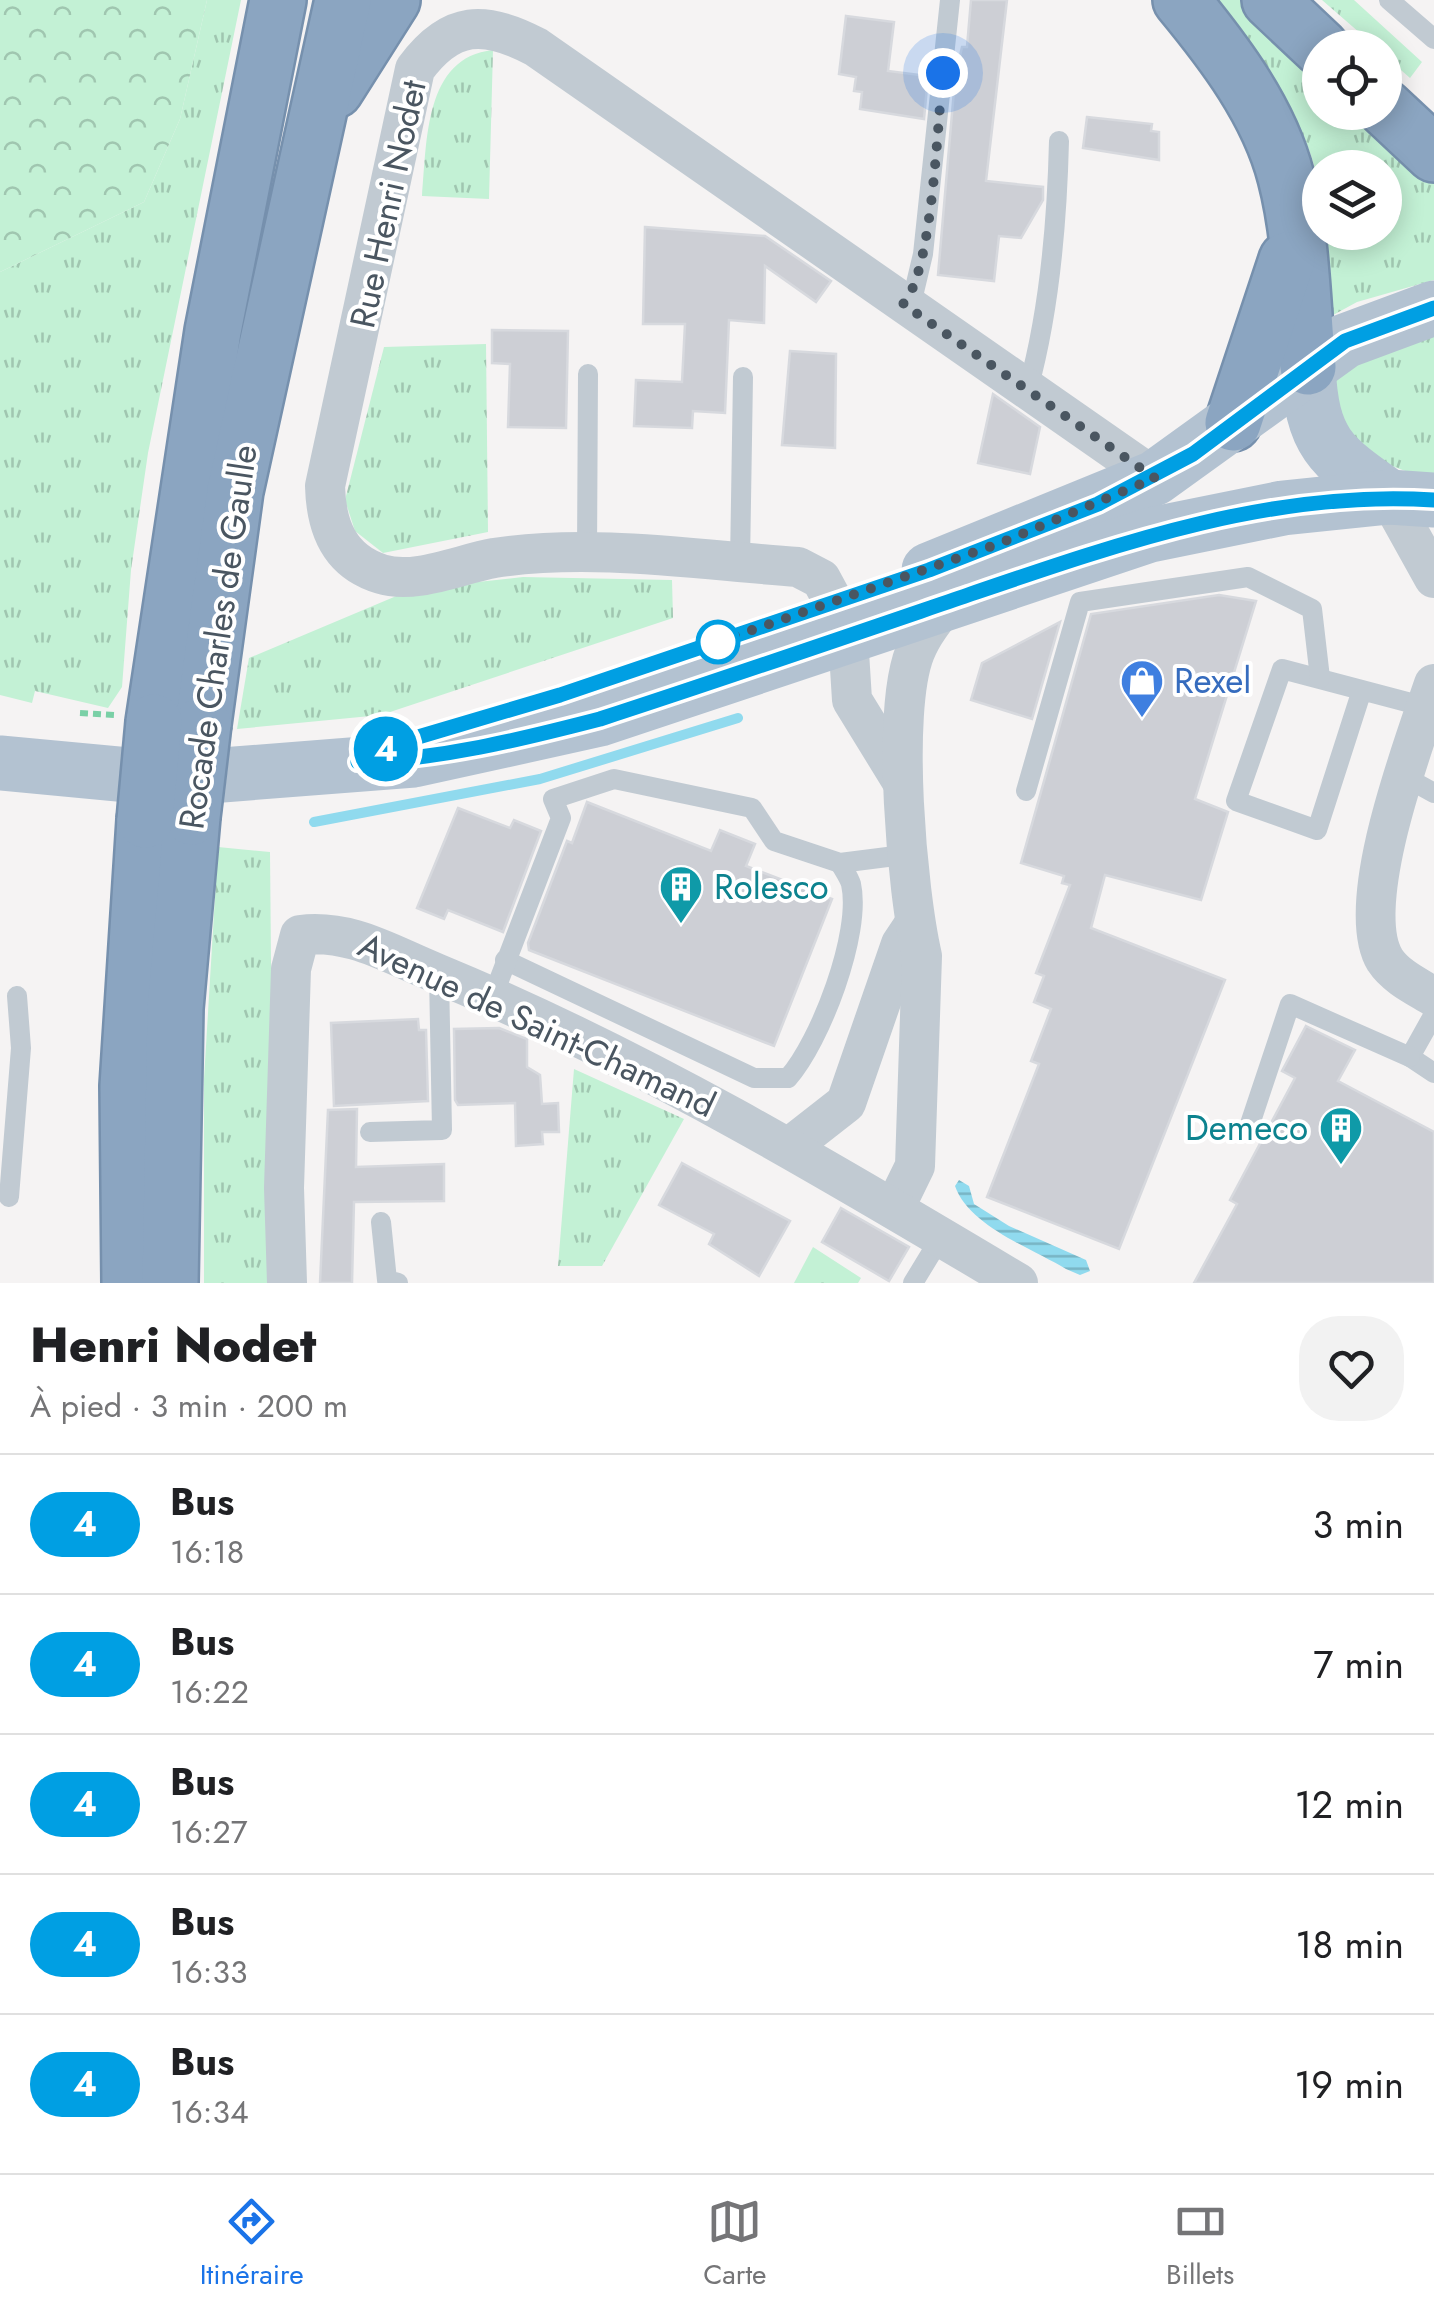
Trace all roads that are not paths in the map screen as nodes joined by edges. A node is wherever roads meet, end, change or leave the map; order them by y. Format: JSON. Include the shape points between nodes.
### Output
{"nodes":[{"id":1,"x":343,"y":0,"type":"edge"},
{"id":2,"x":392,"y":0,"type":"edge"},
{"id":3,"x":950,"y":0,"type":"edge"},
{"id":4,"x":1181,"y":0,"type":"edge"},
{"id":5,"x":1270,"y":0,"type":"edge"},
{"id":6,"x":1389,"y":0,"type":"edge"},
{"id":7,"x":273,"y":12,"type":"edge"},
{"id":8,"x":1302,"y":31,"type":"edge"},
{"id":9,"x":1434,"y":39,"type":"edge"},
{"id":10,"x":314,"y":122,"type":"junction"},
{"id":11,"x":1402,"y":124,"type":"edge"},
{"id":12,"x":1059,"y":141,"type":"dead end"},
{"id":13,"x":1434,"y":154,"type":"edge"},
{"id":14,"x":1295,"y":233,"type":"junction"},
{"id":15,"x":903,"y":304,"type":"junction"},
{"id":16,"x":1434,"y":308,"type":"edge"},
{"id":17,"x":1308,"y":367,"type":"junction"},
{"id":18,"x":588,"y":374,"type":"dead end"},
{"id":19,"x":742,"y":378,"type":"dead end"},
{"id":20,"x":1028,"y":389,"type":"junction"},
{"id":21,"x":1233,"y":423,"type":"junction"},
{"id":22,"x":1155,"y":478,"type":"junction"},
{"id":23,"x":1421,"y":534,"type":"edge"},
{"id":24,"x":587,"y":554,"type":"junction"},
{"id":25,"x":740,"y":563,"type":"junction"},
{"id":26,"x":949,"y":601,"type":"junction"},
{"id":27,"x":840,"y":619,"type":"junction"},
{"id":28,"x":780,"y":659,"type":"junction"},
{"id":29,"x":1320,"y":678,"type":"junction"},
{"id":30,"x":906,"y":682,"type":"junction"},
{"id":31,"x":1362,"y":690,"type":"junction"},
{"id":32,"x":1430,"y":696,"type":"edge"},
{"id":33,"x":852,"y":700,"type":"junction"},
{"id":34,"x":162,"y":721,"type":"junction"},
{"id":35,"x":358,"y":762,"type":"junction"},
{"id":36,"x":0,"y":763,"type":"edge"},
{"id":37,"x":903,"y":782,"type":"junction"},
{"id":38,"x":1420,"y":785,"type":"edge"},
{"id":39,"x":1026,"y":791,"type":"dead end"},
{"id":40,"x":169,"y":818,"type":"junction"},
{"id":41,"x":911,"y":854,"type":"junction"},
{"id":42,"x":840,"y":864,"type":"junction"},
{"id":43,"x":915,"y":923,"type":"junction"},
{"id":44,"x":439,"y":974,"type":"junction"},
{"id":45,"x":499,"y":978,"type":"junction"},
{"id":46,"x":18,"y":996,"type":"dead end"},
{"id":47,"x":1434,"y":997,"type":"edge"},
{"id":48,"x":1434,"y":1014,"type":"edge"},
{"id":49,"x":1410,"y":1056,"type":"junction"},
{"id":50,"x":1434,"y":1073,"type":"edge"},
{"id":51,"x":1248,"y":1127,"type":"dead end"},
{"id":52,"x":370,"y":1132,"type":"dead end"},
{"id":53,"x":791,"y":1146,"type":"junction"},
{"id":54,"x":9,"y":1197,"type":"dead end"},
{"id":55,"x":894,"y":1209,"type":"junction"},
{"id":56,"x":381,"y":1222,"type":"dead end"},
{"id":57,"x":941,"y":1237,"type":"junction"},
{"id":58,"x":130,"y":1283,"type":"edge"},
{"id":59,"x":170,"y":1283,"type":"edge"},
{"id":60,"x":288,"y":1283,"type":"edge"},
{"id":61,"x":398,"y":1283,"type":"edge"},
{"id":62,"x":913,"y":1283,"type":"edge"},
{"id":63,"x":1018,"y":1283,"type":"edge"}],
"edges":[{"from":1,"to":10,"type":"highway","name":"Rocade Charles de Gaulle"},
{"from":2,"to":10,"type":"highway"},
{"from":3,"to":15,"type":"lane","via":[[923,254],[914,292]]},
{"from":4,"to":14,"type":"highway","via":[[1236,72],[1269,134],[1286,176]]},
{"from":5,"to":8,"type":"highway"},
{"from":6,"to":9,"type":"lane"},
{"from":7,"to":34,"type":"highway","name":"Rocade Charles de Gaulle","via":[[214,331]]},
{"from":10,"to":34,"type":"highway","name":"Rocade Charles de Gaulle","via":[[235,491]]},
{"from":11,"to":13,"type":"highway"},
{"from":12,"to":20,"type":"lane","via":[[1043,324]]},
{"from":14,"to":17,"type":"highway"},
{"from":14,"to":21,"type":"highway"},
{"from":15,"to":20,"type":"street","name":"Rue Henri Nodet"},
{"from":15,"to":24,"type":"street","name":"Rue Henri Nodet","via":[[536,47],[478,27],[450,34],[431,48],[415,68],[326,511],[342,550],[384,576],[528,554]]},
{"from":16,"to":17,"type":"main road","via":[[1378,325]]},
{"from":17,"to":21,"type":"main road"},
{"from":17,"to":23,"type":"main road","via":[[1312,421],[1321,441]]},
{"from":18,"to":24,"type":"lane"},
{"from":19,"to":25,"type":"lane"},
{"from":20,"to":22,"type":"street","name":"Rue Henri Nodet"},
{"from":21,"to":22,"type":"main road"},
{"from":22,"to":27,"type":"main road"},
{"from":23,"to":26,"type":"main road","via":[[1283,508],[1150,535]]},
{"from":24,"to":25,"type":"street","name":"Rue Henri Nodet"},
{"from":25,"to":27,"type":"street","name":"Rue Henri Nodet","via":[[812,572]]},
{"from":26,"to":27,"type":"main road"},
{"from":26,"to":30,"type":"street","via":[[926,629]]},
{"from":27,"to":28,"type":"main road"},
{"from":27,"to":30,"type":"street","name":"Rue Henri Nodet","via":[[892,660]]},
{"from":27,"to":33,"type":"street"},
{"from":27,"to":35,"type":"main road","via":[[408,740]]},
{"from":28,"to":33,"type":"street"},
{"from":28,"to":35,"type":"main road","via":[[518,741],[414,760]]},
{"from":29,"to":31,"type":"lane"},
{"from":29,"to":31,"type":"lane","via":[[1282,668],[1236,801],[1316,830]]},
{"from":29,"to":39,"type":"lane","via":[[1312,609],[1248,578],[1080,602]]},
{"from":30,"to":37,"type":"street"},
{"from":31,"to":32,"type":"lane"},
{"from":32,"to":38,"type":"street"},
{"from":33,"to":37,"type":"street"},
{"from":34,"to":40,"type":"highway","name":"Rocade Charles de Gaulle","bridge":true},
{"from":35,"to":36,"type":"main road","via":[[171,778]]},
{"from":37,"to":41,"type":"street"},
{"from":38,"to":47,"type":"street","via":[[1379,869],[1374,904],[1384,959]]},
{"from":40,"to":58,"type":"highway","name":"Rocade Charles de Gaulle","via":[[128,1086]]},
{"from":40,"to":59,"type":"highway","name":"Rocade Charles de Gaulle","via":[[175,1008]]},
{"from":41,"to":42,"type":"lane"},
{"from":41,"to":43,"type":"street"},
{"from":42,"to":45,"type":"lane","via":[[774,841],[752,808],[614,779],[553,799],[562,818]]},
{"from":42,"to":45,"type":"lane","via":[[851,883],[850,935],[807,1056],[788,1078],[754,1078]]},
{"from":43,"to":53,"type":"street","via":[[846,1103]]},
{"from":43,"to":55,"type":"street","via":[[922,956],[915,1166]]},
{"from":44,"to":45,"type":"street","name":"Avenue de Saint-Chamand"},
{"from":44,"to":52,"type":"lane","via":[[442,1130]]},
{"from":44,"to":60,"type":"street","name":"Avenue de Saint-Chamand","via":[[334,931],[300,935],[291,969]]},
{"from":45,"to":53,"type":"street","name":"Avenue de Saint-Chamand"},
{"from":46,"to":54,"type":"lane","via":[[21,1048]]},
{"from":48,"to":49,"type":"lane"},
{"from":49,"to":50,"type":"lane"},
{"from":49,"to":51,"type":"lane","via":[[1290,1004]]},
{"from":53,"to":55,"type":"street","name":"Avenue de Saint-Chamand"},
{"from":55,"to":57,"type":"street","name":"Avenue de Saint-Chamand"},
{"from":56,"to":61,"type":"lane","via":[[387,1280]]},
{"from":57,"to":62,"type":"lane"},
{"from":57,"to":63,"type":"street","name":"Avenue de Saint-Chamand"}]}
